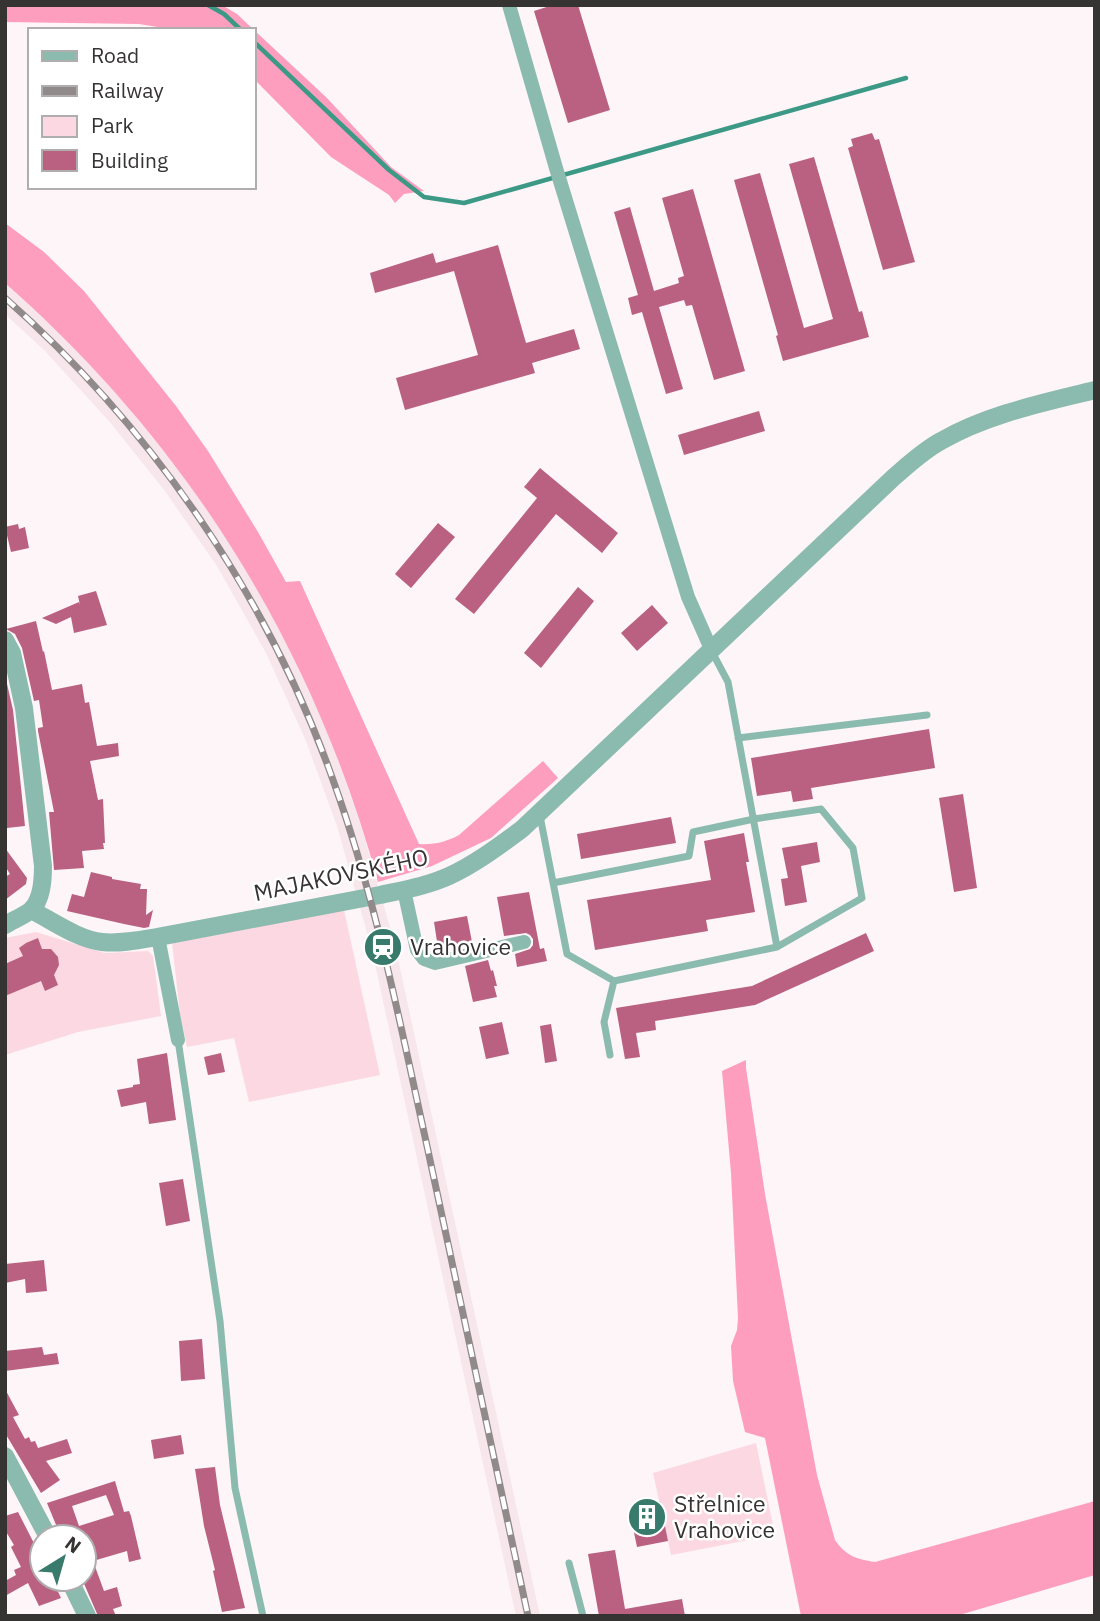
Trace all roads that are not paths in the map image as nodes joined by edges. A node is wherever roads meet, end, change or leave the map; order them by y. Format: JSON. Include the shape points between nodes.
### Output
{"nodes":[{"id":1,"x":509,"y":5,"type":"edge"},
{"id":2,"x":1095,"y":390,"type":"edge"},
{"id":3,"x":5,"y":640,"type":"edge"},
{"id":4,"x":711,"y":649,"type":"junction"},
{"id":5,"x":927,"y":715,"type":"dead end"},
{"id":6,"x":738,"y":738,"type":"junction"},
{"id":7,"x":540,"y":813,"type":"junction"},
{"id":8,"x":754,"y":819,"type":"junction"},
{"id":9,"x":553,"y":883,"type":"junction"},
{"id":10,"x":404,"y":890,"type":"junction"},
{"id":11,"x":31,"y":910,"type":"junction"},
{"id":12,"x":5,"y":925,"type":"edge"},
{"id":13,"x":158,"y":937,"type":"junction"},
{"id":14,"x":524,"y":942,"type":"dead end"},
{"id":15,"x":777,"y":947,"type":"junction"},
{"id":16,"x":614,"y":981,"type":"junction"},
{"id":17,"x":178,"y":1040,"type":"joint"},
{"id":18,"x":610,"y":1055,"type":"dead end"},
{"id":19,"x":5,"y":1456,"type":"edge"},
{"id":20,"x":41,"y":1523,"type":"edge"},
{"id":21,"x":569,"y":1563,"type":"dead end"},
{"id":22,"x":76,"y":1593,"type":"edge"},
{"id":23,"x":87,"y":1616,"type":"edge"},
{"id":24,"x":263,"y":1616,"type":"edge"},
{"id":25,"x":583,"y":1616,"type":"edge"}],
"edges":[{"from":1,"to":4,"type":"street","via":[[688,597]]},
{"from":2,"to":4,"type":"street","name":"MAJAKOVSKÉHO","via":[[994,418],[940,441],[894,477]]},
{"from":3,"to":11,"type":"street","via":[[24,708],[42,854],[41,888]]},
{"from":4,"to":6,"type":"lane","via":[[728,682]]},
{"from":4,"to":7,"type":"street","name":"MAJAKOVSKÉHO"},
{"from":5,"to":6,"type":"lane"},
{"from":6,"to":8,"type":"lane"},
{"from":7,"to":9,"type":"lane"},
{"from":7,"to":10,"type":"street","name":"MAJAKOVSKÉHO","via":[[468,866]]},
{"from":8,"to":9,"type":"lane","via":[[694,832],[689,856]]},
{"from":8,"to":15,"type":"lane"},
{"from":8,"to":15,"type":"lane","via":[[821,810],[853,848],[862,898]]},
{"from":9,"to":16,"type":"lane","via":[[567,954]]},
{"from":10,"to":13,"type":"street","name":"MAJAKOVSKÉHO"},
{"from":10,"to":14,"type":"street","via":[[416,950],[424,959],[435,962]]},
{"from":11,"to":12,"type":"street"},
{"from":11,"to":13,"type":"street","name":"MAJAKOVSKÉHO","via":[[94,940]]},
{"from":13,"to":17,"type":"street"},
{"from":15,"to":16,"type":"lane"},
{"from":16,"to":18,"type":"lane","via":[[604,1022]]},
{"from":17,"to":24,"type":"lane","via":[[220,1321],[235,1488]]},
{"from":19,"to":20,"type":"street"},
{"from":21,"to":25,"type":"lane"},
{"from":22,"to":23,"type":"street"}]}
